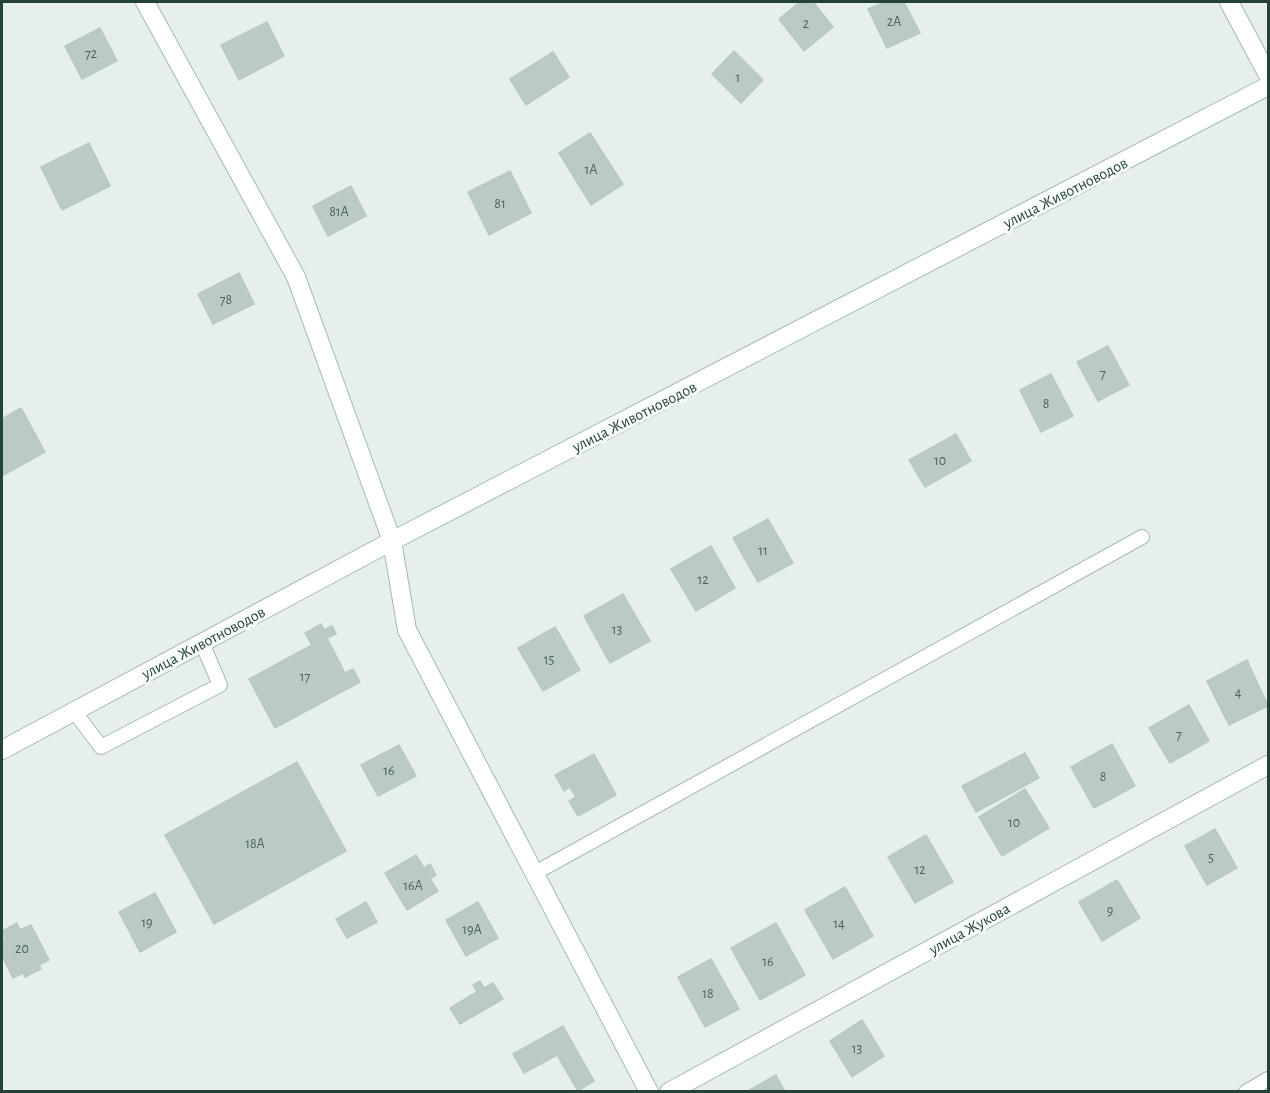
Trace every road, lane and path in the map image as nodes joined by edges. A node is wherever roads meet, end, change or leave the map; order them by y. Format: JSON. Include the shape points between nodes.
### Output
{"nodes":[{"id":1,"x":146,"y":2,"type":"edge"},
{"id":2,"x":1229,"y":2,"type":"edge"},
{"id":3,"x":1269,"y":75,"type":"edge"},
{"id":4,"x":1269,"y":86,"type":"edge"},
{"id":5,"x":1142,"y":537,"type":"dead end"},
{"id":6,"x":392,"y":541,"type":"junction"},
{"id":7,"x":201,"y":643,"type":"junction"},
{"id":8,"x":74,"y":711,"type":"junction"},
{"id":9,"x":2,"y":750,"type":"edge"},
{"id":10,"x":1269,"y":765,"type":"edge"},
{"id":11,"x":535,"y":873,"type":"junction"},
{"id":12,"x":1269,"y":1078,"type":"edge"},
{"id":13,"x":649,"y":1092,"type":"edge"},
{"id":14,"x":669,"y":1092,"type":"edge"},
{"id":15,"x":1246,"y":1092,"type":"edge"}],
"edges":[{"from":1,"to":6,"type":"street","via":[[296,277]]},
{"from":2,"to":3,"type":"street"},
{"from":4,"to":6,"type":"street","name":"улица Животноводов"},
{"from":5,"to":11,"type":"lane"},
{"from":6,"to":7,"type":"street","name":"улица Животноводов"},
{"from":6,"to":11,"type":"street","via":[[407,630]]},
{"from":7,"to":8,"type":"street","name":"улица Животноводов"},
{"from":7,"to":8,"type":"lane","via":[[220,685],[101,747]]},
{"from":8,"to":9,"type":"street","name":"улица Животноводов"},
{"from":10,"to":14,"type":"street","name":"улица Жукова"},
{"from":11,"to":13,"type":"street"},
{"from":12,"to":15,"type":"lane"}]}
